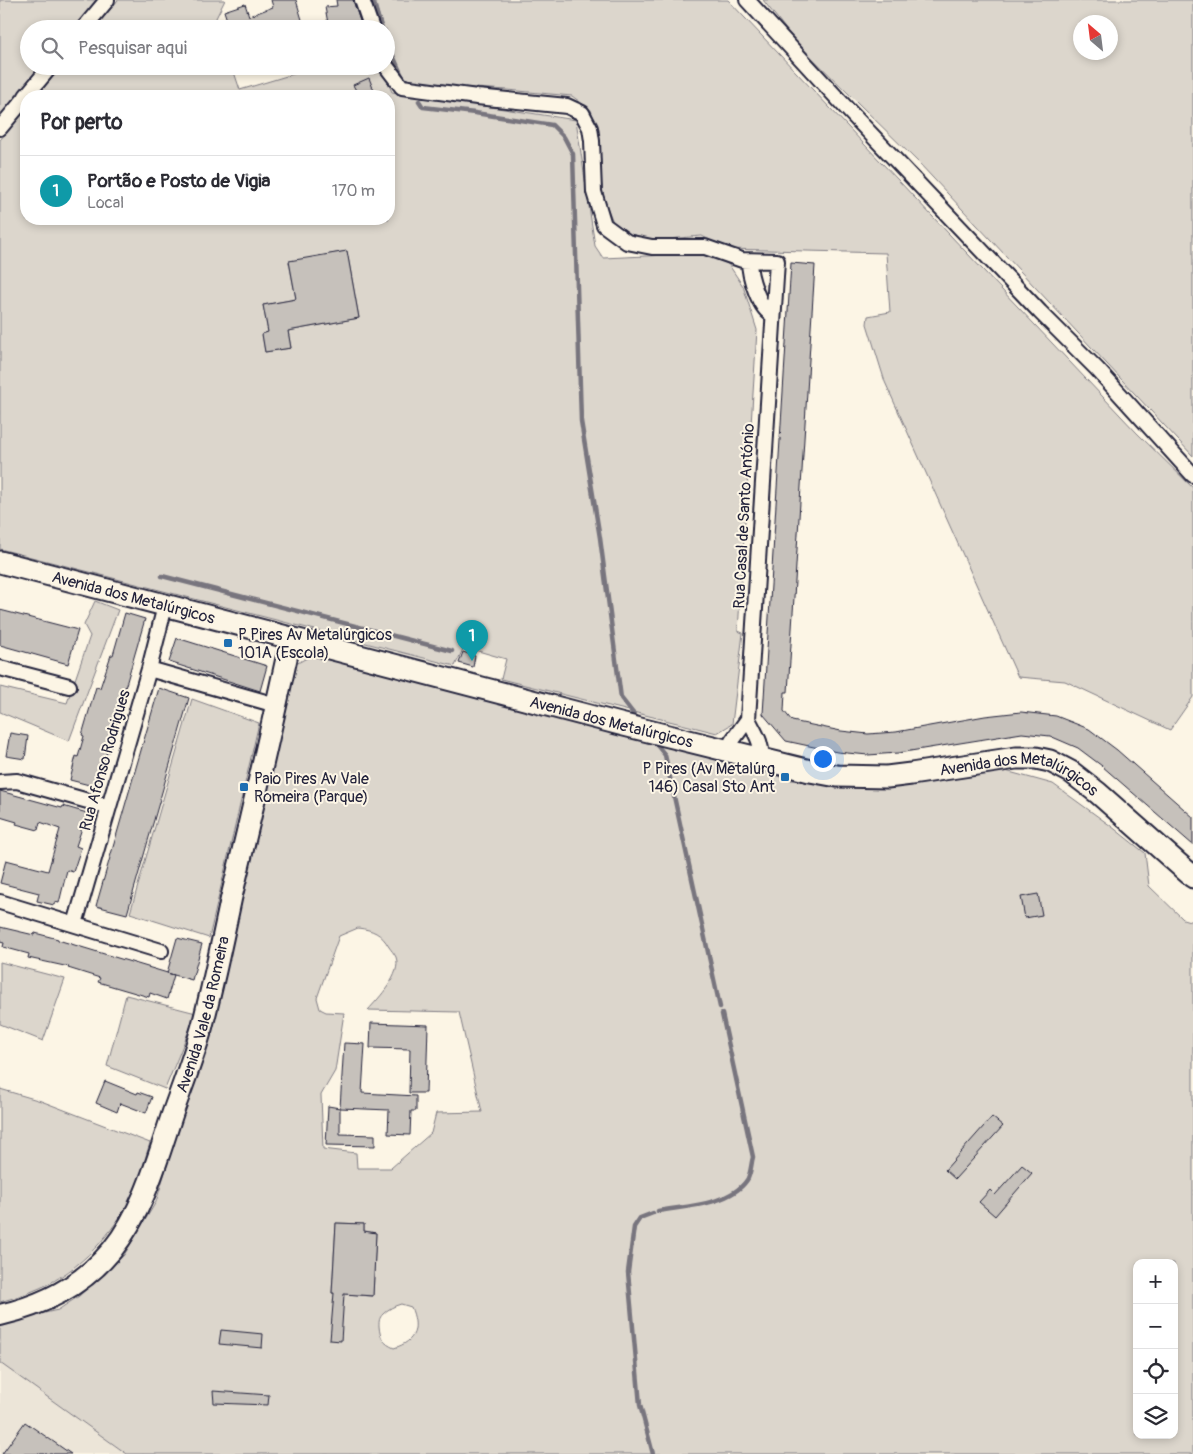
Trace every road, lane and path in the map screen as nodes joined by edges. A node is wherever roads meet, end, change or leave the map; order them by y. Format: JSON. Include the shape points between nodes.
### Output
{"nodes":[{"id":1,"x":107,"y":0,"type":"edge"},
{"id":2,"x":362,"y":0,"type":"edge"},
{"id":3,"x":747,"y":0,"type":"edge"},
{"id":4,"x":90,"y":20,"type":"edge"},
{"id":5,"x":369,"y":20,"type":"edge"},
{"id":6,"x":44,"y":75,"type":"edge"},
{"id":7,"x":393,"y":75,"type":"edge"},
{"id":8,"x":31,"y":90,"type":"edge"},
{"id":9,"x":20,"y":103,"type":"edge"},
{"id":10,"x":0,"y":128,"type":"edge"},
{"id":11,"x":749,"y":261,"type":"junction"},
{"id":12,"x":773,"y":315,"type":"junction"},
{"id":13,"x":1193,"y":476,"type":"edge"},
{"id":14,"x":0,"y":562,"type":"edge"},
{"id":15,"x":165,"y":606,"type":"junction"},
{"id":16,"x":291,"y":638,"type":"junction"},
{"id":17,"x":0,"y":668,"type":"edge"},
{"id":18,"x":149,"y":669,"type":"junction"},
{"id":19,"x":69,"y":686,"type":"dead end"},
{"id":20,"x":276,"y":706,"type":"junction"},
{"id":21,"x":748,"y":719,"type":"junction"},
{"id":22,"x":728,"y":751,"type":"junction"},
{"id":23,"x":761,"y":759,"type":"junction"},
{"id":24,"x":0,"y":782,"type":"edge"},
{"id":25,"x":109,"y":807,"type":"junction"},
{"id":26,"x":1193,"y":877,"type":"edge"},
{"id":27,"x":0,"y":902,"type":"edge"},
{"id":28,"x":75,"y":924,"type":"junction"},
{"id":29,"x":161,"y":951,"type":"dead end"},
{"id":30,"x":0,"y":1315,"type":"edge"}],
"edges":[{"from":1,"to":4,"type":"street"},
{"from":2,"to":5,"type":"street"},
{"from":3,"to":13,"type":"street","via":[[1097,369]]},
{"from":6,"to":8,"type":"street"},
{"from":7,"to":11,"type":"street","via":[[402,87],[567,106],[582,114],[590,128],[594,192],[604,225],[627,242],[652,247],[705,247]]},
{"from":9,"to":10,"type":"street"},
{"from":11,"to":12,"type":"street","via":[[750,278],[765,310]]},
{"from":11,"to":12,"type":"street","name":"Rua Casal de Santo António","via":[[777,261]]},
{"from":12,"to":21,"type":"street","name":"Rua Casal de Santo António"},
{"from":14,"to":15,"type":"main road","name":"Avenida dos Metalúrgicos"},
{"from":15,"to":16,"type":"main road","name":"Avenida dos Metalúrgicos"},
{"from":15,"to":18,"type":"street","name":"Rua Afonso Rodrigues"},
{"from":16,"to":20,"type":"street","name":"Avenida Vale da Romeira"},
{"from":16,"to":22,"type":"main road","name":"Avenida dos Metalúrgicos"},
{"from":17,"to":19,"type":"street"},
{"from":18,"to":20,"type":"street"},
{"from":18,"to":25,"type":"street","name":"Rua Afonso Rodrigues"},
{"from":20,"to":30,"type":"street","name":"Avenida Vale da Romeira","via":[[202,1028],[138,1208],[111,1251],[72,1286],[51,1298]]},
{"from":21,"to":22,"type":"street"},
{"from":21,"to":23,"type":"street","via":[[761,743]]},
{"from":22,"to":23,"type":"main road","name":"Avenida dos Metalúrgicos"},
{"from":23,"to":26,"type":"main road","name":"Avenida dos Metalúrgicos","via":[[819,773],[863,777],[912,774],[1016,758],[1050,761],[1091,788]]},
{"from":24,"to":25,"type":"street","via":[[17,781]]},
{"from":25,"to":28,"type":"street","name":"Rua Afonso Rodrigues"},
{"from":27,"to":28,"type":"street"},
{"from":28,"to":29,"type":"street"}]}
